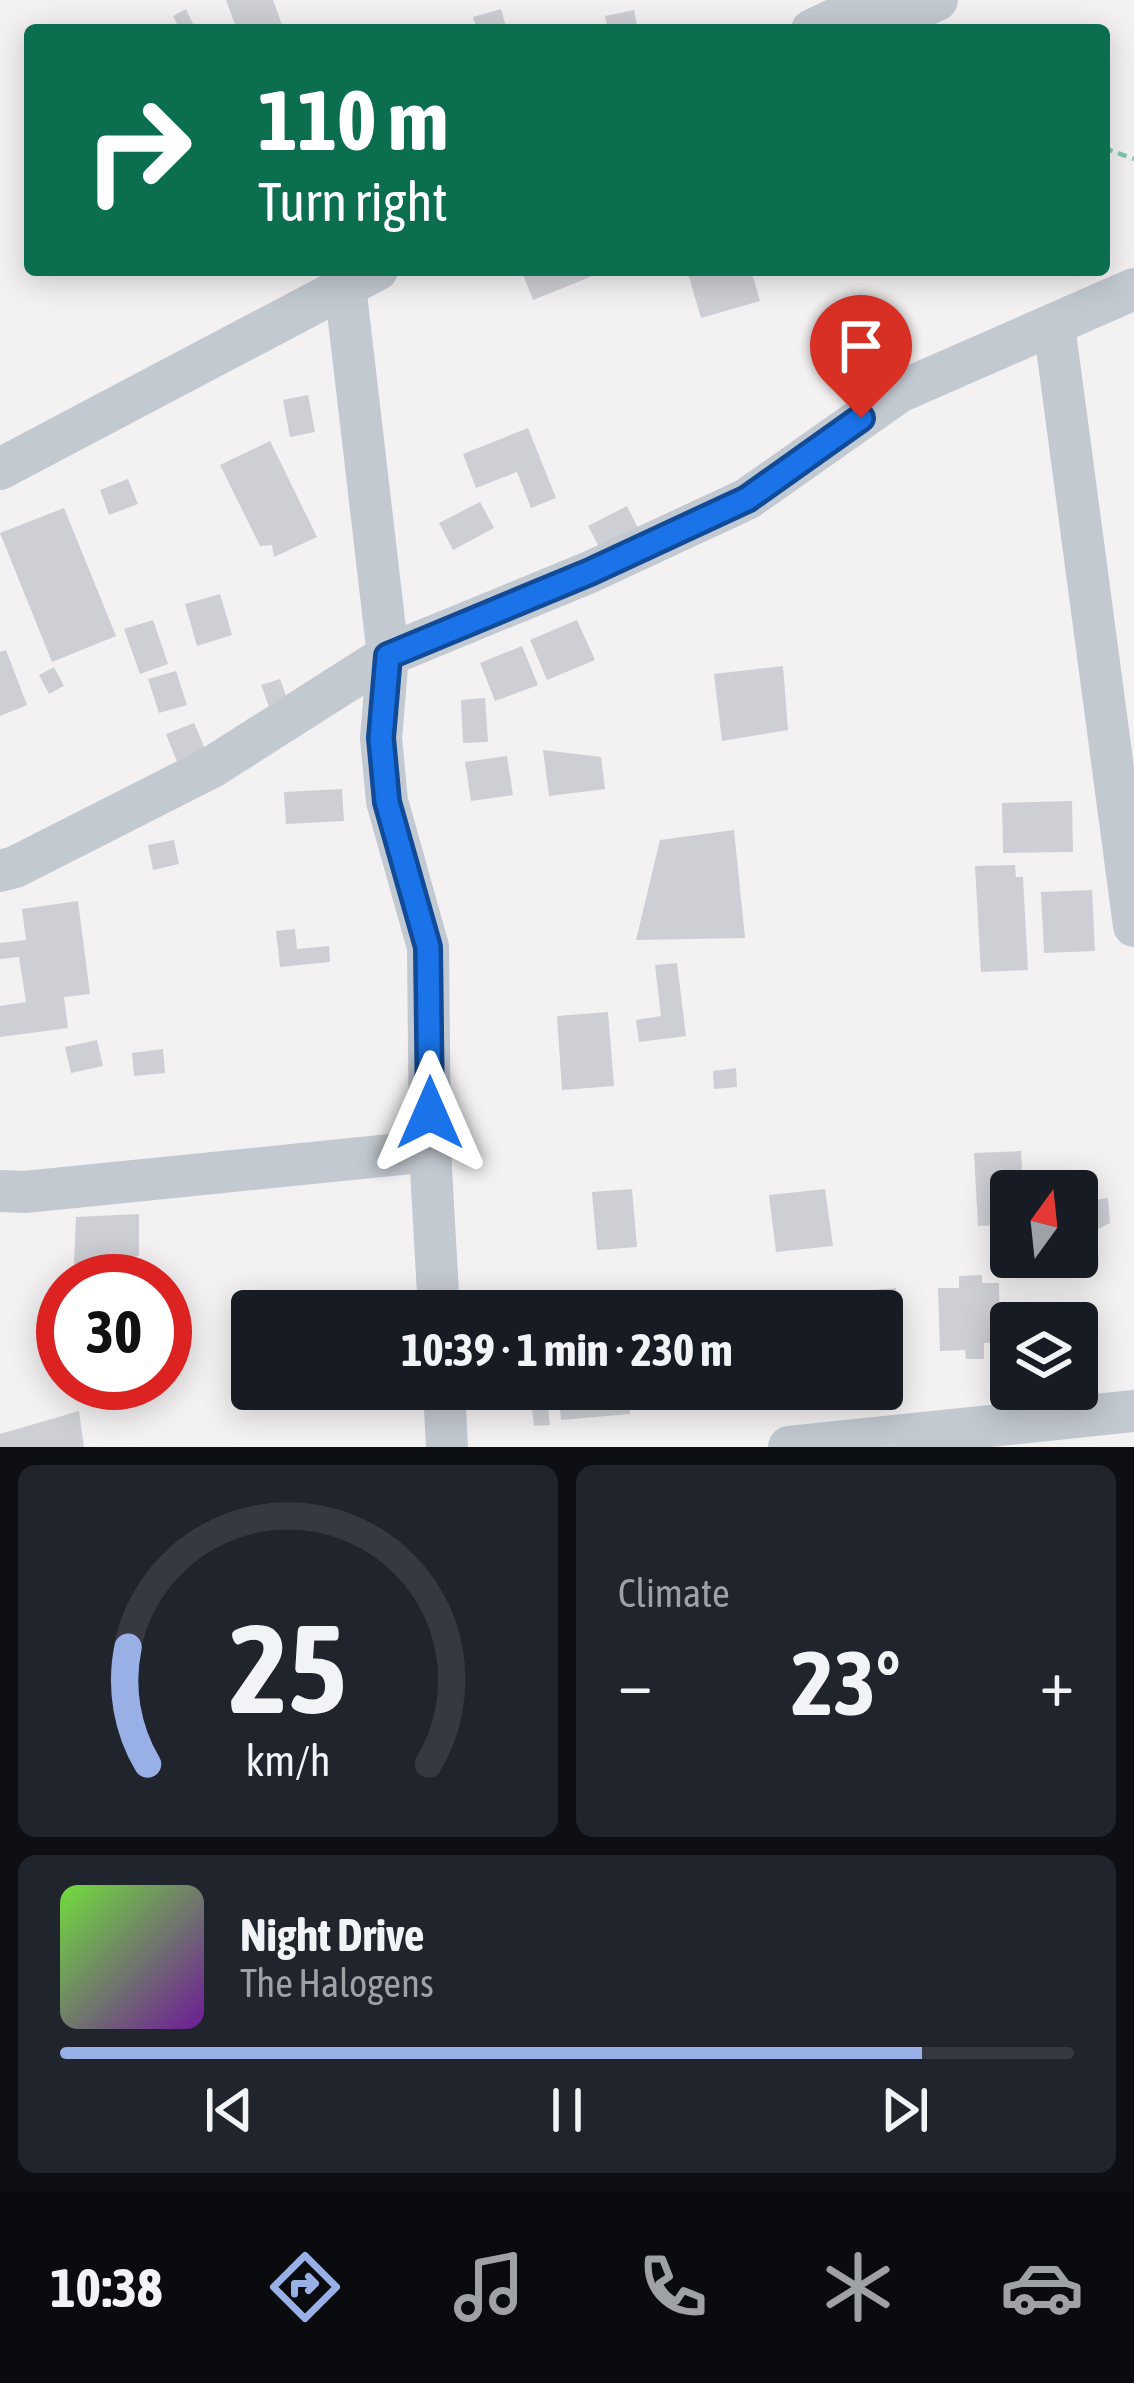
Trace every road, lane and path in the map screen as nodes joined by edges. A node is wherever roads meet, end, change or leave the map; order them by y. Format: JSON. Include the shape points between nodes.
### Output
{"nodes":[{"id":1,"x":876,"y":0,"type":"edge"},
{"id":2,"x":937,"y":0,"type":"edge"},
{"id":3,"x":825,"y":24,"type":"edge"},
{"id":4,"x":886,"y":24,"type":"edge"},
{"id":5,"x":346,"y":276,"type":"edge"},
{"id":6,"x":346,"y":276,"type":"edge"},
{"id":7,"x":348,"y":276,"type":"edge"},
{"id":8,"x":1134,"y":289,"type":"edge"},
{"id":9,"x":1054,"y":325,"type":"junction"},
{"id":10,"x":0,"y":436,"type":"edge"},
{"id":11,"x":0,"y":469,"type":"edge"},
{"id":12,"x":388,"y":656,"type":"junction"},
{"id":13,"x":0,"y":871,"type":"edge"},
{"id":14,"x":1134,"y":926,"type":"edge"},
{"id":15,"x":430,"y":1151,"type":"junction"},
{"id":16,"x":0,"y":1191,"type":"edge"},
{"id":17,"x":438,"y":1290,"type":"edge"},
{"id":18,"x":445,"y":1410,"type":"edge"},
{"id":19,"x":1134,"y":1412,"type":"edge"},
{"id":20,"x":447,"y":1447,"type":"edge"},
{"id":21,"x":789,"y":1447,"type":"edge"}],
"edges":[{"from":1,"to":3,"type":"street"},
{"from":2,"to":4,"type":"street"},
{"from":5,"to":10,"type":"street"},
{"from":6,"to":11,"type":"street"},
{"from":7,"to":12,"type":"street"},
{"from":8,"to":9,"type":"street"},
{"from":9,"to":12,"type":"street","via":[[899,392],[747,499]]},
{"from":9,"to":14,"type":"street"},
{"from":12,"to":13,"type":"street","via":[[212,767]]},
{"from":12,"to":15,"type":"street","via":[[381,738],[387,802],[428,947]]},
{"from":15,"to":16,"type":"street"},
{"from":15,"to":17,"type":"street"},
{"from":18,"to":20,"type":"street"},
{"from":19,"to":21,"type":"street"}]}
